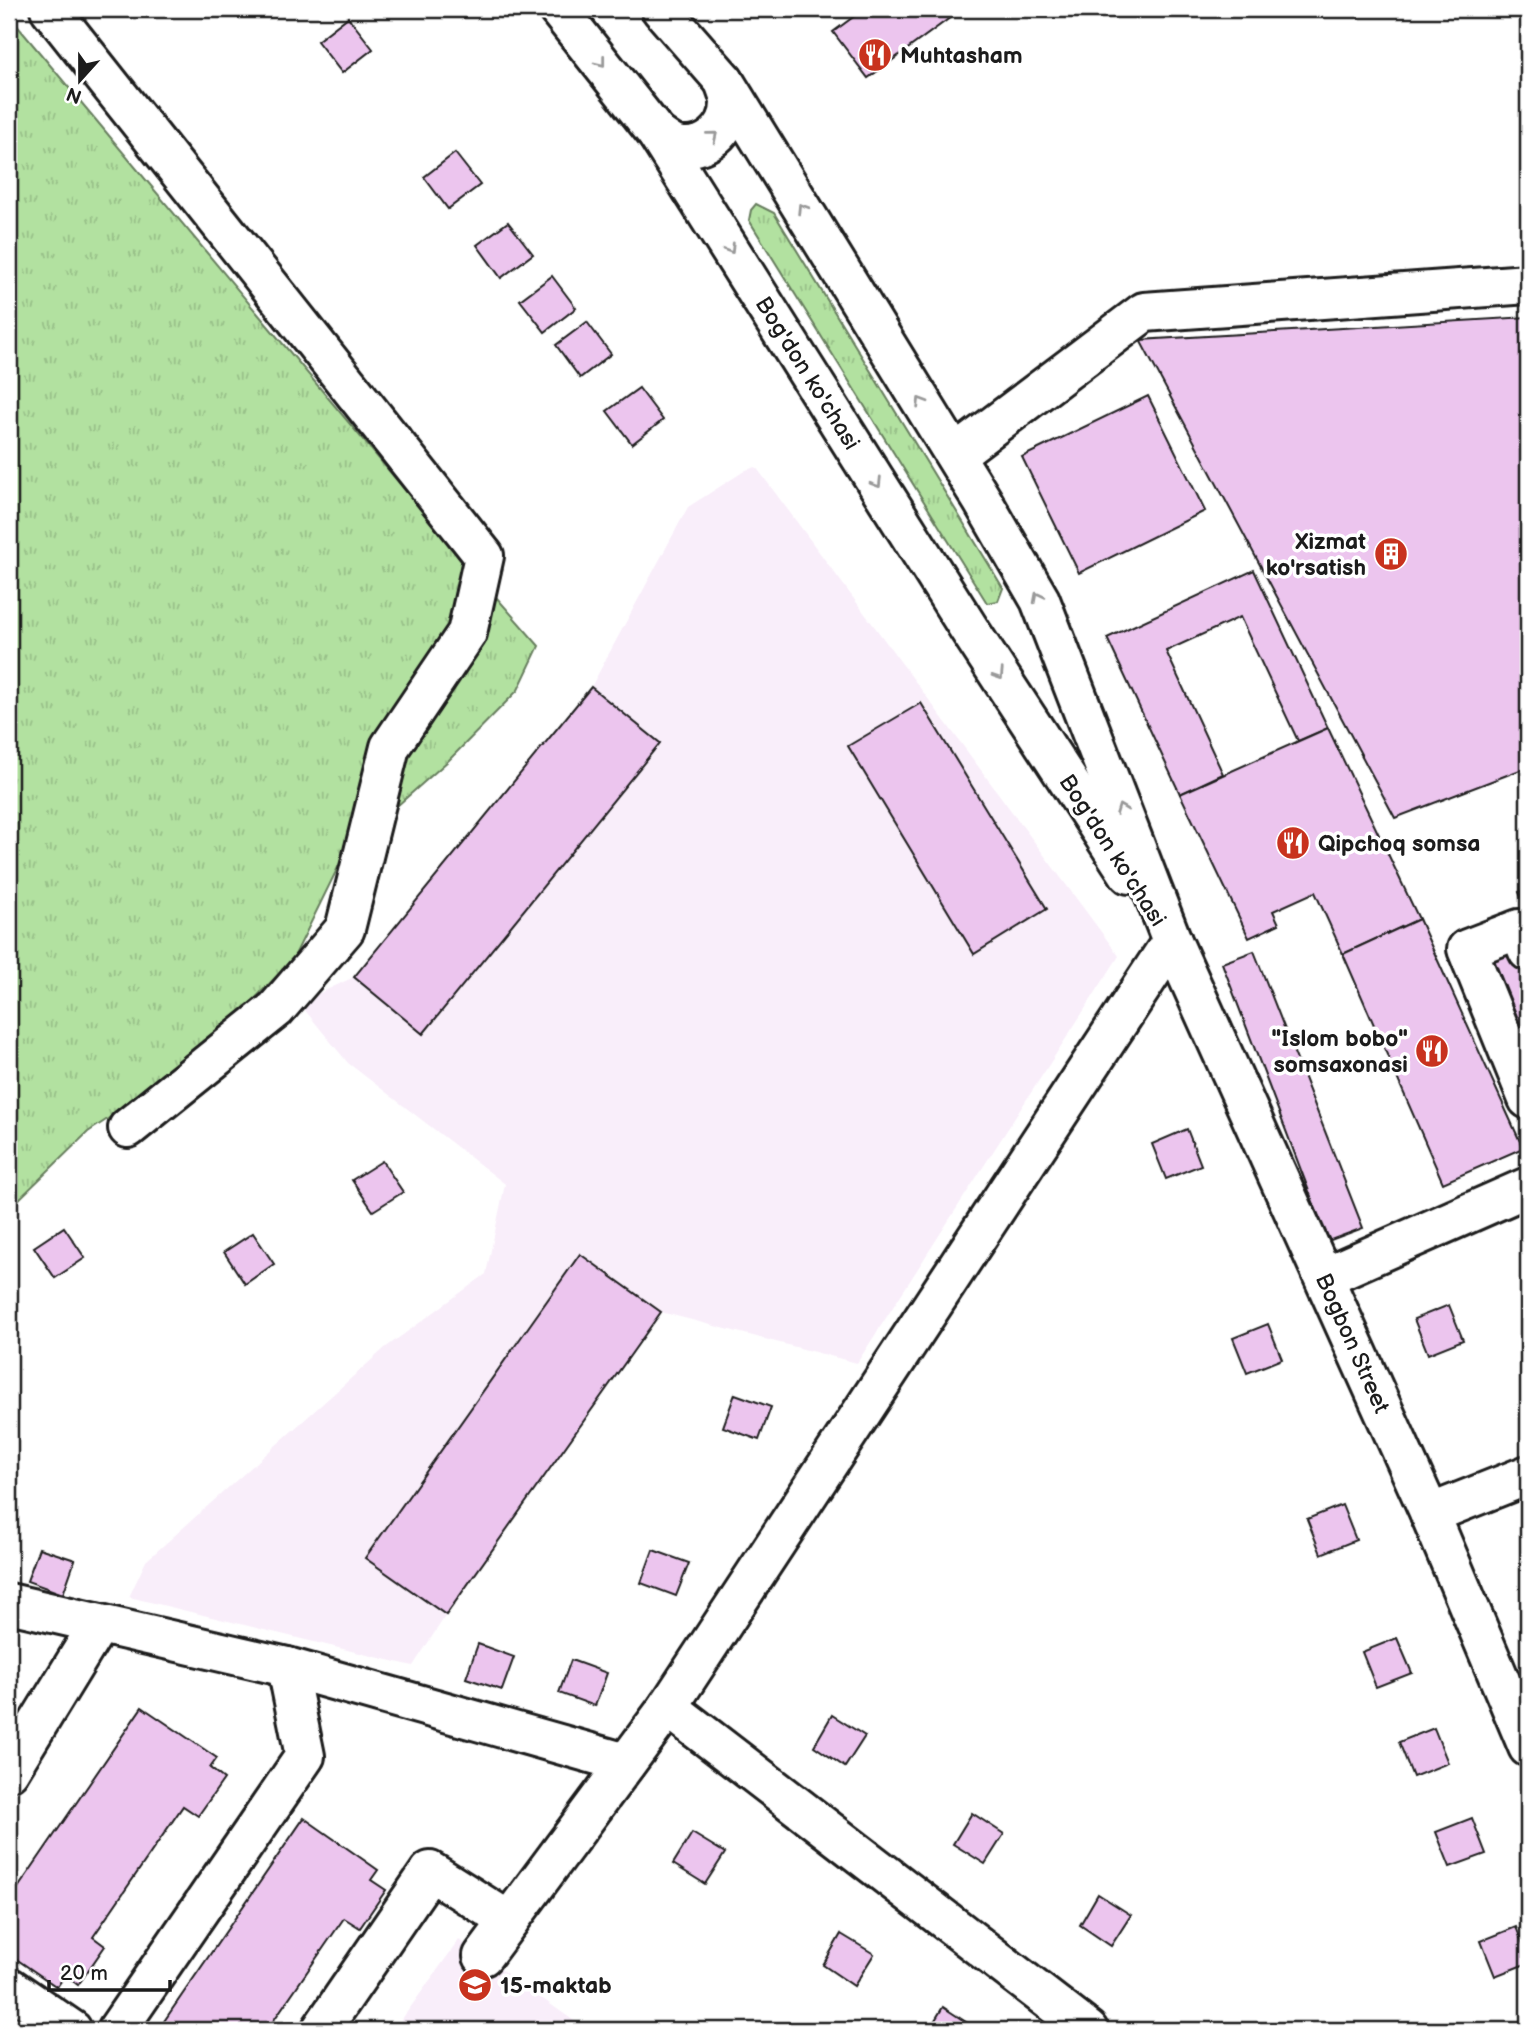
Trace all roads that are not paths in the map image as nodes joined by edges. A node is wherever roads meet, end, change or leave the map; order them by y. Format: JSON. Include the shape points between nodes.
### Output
{"nodes":[{"id":1,"x":50,"y":9,"type":"edge"},
{"id":2,"x":558,"y":9,"type":"edge"},
{"id":3,"x":661,"y":9,"type":"edge"},
{"id":4,"x":723,"y":81,"type":"junction"},
{"id":5,"x":657,"y":134,"type":"junction"},
{"id":6,"x":1528,"y":284,"type":"edge"},
{"id":7,"x":955,"y":455,"type":"junction"},
{"id":8,"x":1172,"y":941,"type":"junction"},
{"id":9,"x":1528,"y":951,"type":"edge"},
{"id":10,"x":1528,"y":1099,"type":"edge"},
{"id":11,"x":128,"y":1128,"type":"dead end"},
{"id":12,"x":1528,"y":1187,"type":"edge"},
{"id":13,"x":1324,"y":1277,"type":"junction"},
{"id":14,"x":1528,"y":1475,"type":"edge"},
{"id":15,"x":1430,"y":1514,"type":"junction"},
{"id":16,"x":9,"y":1603,"type":"edge"},
{"id":17,"x":99,"y":1624,"type":"junction"},
{"id":18,"x":287,"y":1667,"type":"junction"},
{"id":19,"x":667,"y":1707,"type":"junction"},
{"id":20,"x":1528,"y":1747,"type":"edge"},
{"id":21,"x":626,"y":1763,"type":"junction"},
{"id":22,"x":9,"y":1771,"type":"edge"},
{"id":23,"x":509,"y":1921,"type":"junction"},
{"id":24,"x":483,"y":1956,"type":"dead end"},
{"id":25,"x":9,"y":1987,"type":"edge"},
{"id":26,"x":72,"y":2030,"type":"edge"},
{"id":27,"x":117,"y":2030,"type":"edge"},
{"id":28,"x":321,"y":2030,"type":"edge"},
{"id":29,"x":1088,"y":2030,"type":"edge"}],
"edges":[{"from":1,"to":11,"type":"street","via":[[484,556],[467,633],[390,747],[345,929],[276,1009]]},
{"from":2,"to":5,"type":"street","name":"Bog'don ko'chasi","one_way":true},
{"from":3,"to":4,"type":"street","name":"Bog'don ko'chasi"},
{"from":5,"to":4,"type":"street","one_way":true,"via":[[675,146],[696,146],[715,138],[729,111]]},
{"from":7,"to":4,"type":"street","name":"Bog'don ko'chasi","one_way":true},
{"from":5,"to":8,"type":"street","name":"Bog'don ko'chasi","one_way":true,"via":[[961,617]]},
{"from":6,"to":7,"type":"street","via":[[1144,312]]},
{"from":8,"to":7,"type":"street","name":"Bog'don ko'chasi","one_way":true,"via":[[1040,600]]},
{"from":8,"to":13,"type":"street","name":"Bogbon Street"},
{"from":8,"to":19,"type":"street"},
{"from":9,"to":10,"type":"street","via":[[1519,929],[1467,949]]},
{"from":12,"to":13,"type":"street"},
{"from":13,"to":15,"type":"street","name":"Bogbon Street"},
{"from":14,"to":15,"type":"street"},
{"from":15,"to":20,"type":"street","name":"Bogbon Street"},
{"from":16,"to":17,"type":"street"},
{"from":17,"to":18,"type":"street"},
{"from":17,"to":22,"type":"street"},
{"from":18,"to":21,"type":"street"},
{"from":18,"to":27,"type":"street","via":[[305,1756]]},
{"from":19,"to":21,"type":"street"},
{"from":19,"to":29,"type":"street"},
{"from":21,"to":23,"type":"street"},
{"from":23,"to":24,"type":"street"},
{"from":23,"to":28,"type":"street","via":[[430,1871]]},
{"from":25,"to":26,"type":"street"}]}
